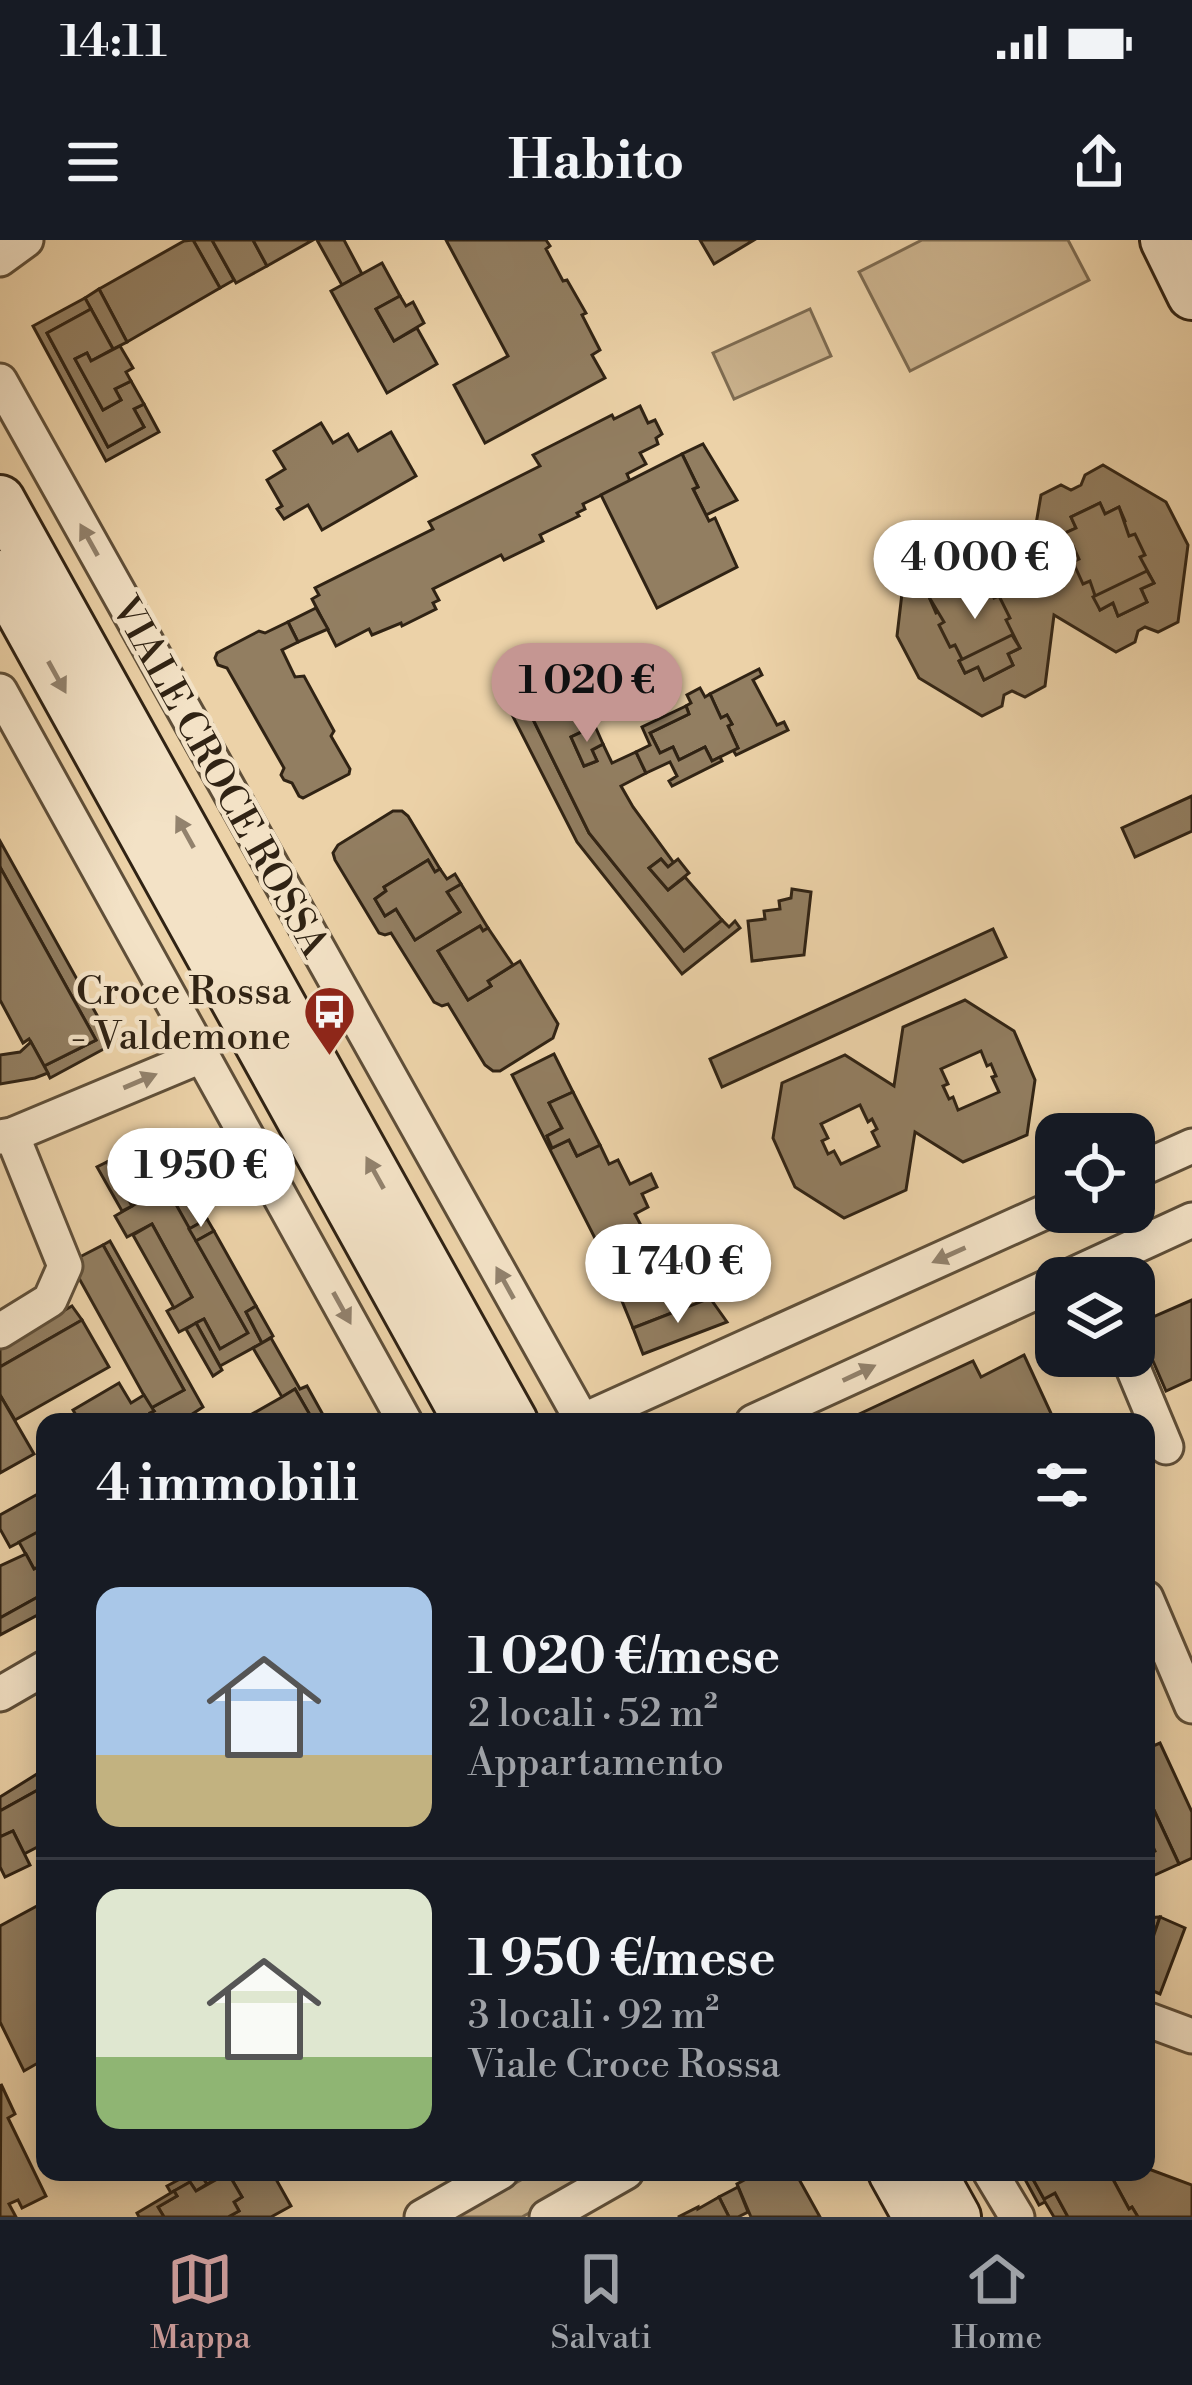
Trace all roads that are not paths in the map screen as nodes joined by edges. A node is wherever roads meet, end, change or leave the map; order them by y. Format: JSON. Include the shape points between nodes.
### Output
{"nodes":[{"id":1,"x":23,"y":240,"type":"edge"},
{"id":2,"x":1165,"y":240,"type":"edge"},
{"id":3,"x":0,"y":260,"type":"edge"},
{"id":4,"x":1192,"y":295,"type":"edge"},
{"id":5,"x":0,"y":381,"type":"edge"},
{"id":6,"x":0,"y":500,"type":"edge"},
{"id":7,"x":0,"y":575,"type":"edge"},
{"id":8,"x":0,"y":691,"type":"edge"},
{"id":9,"x":15,"y":753,"type":"edge"},
{"id":10,"x":201,"y":1056,"type":"junction"},
{"id":11,"x":6,"y":1136,"type":"edge"},
{"id":12,"x":1192,"y":1146,"type":"edge"},
{"id":13,"x":1155,"y":1163,"type":"edge"},
{"id":14,"x":1035,"y":1217,"type":"edge"},
{"id":15,"x":1192,"y":1220,"type":"edge"},
{"id":16,"x":1119,"y":1257,"type":"edge"},
{"id":17,"x":1035,"y":1292,"type":"edge"},
{"id":18,"x":0,"y":1331,"type":"edge"},
{"id":19,"x":1137,"y":1377,"type":"edge"},
{"id":20,"x":400,"y":1413,"type":"edge"},
{"id":21,"x":464,"y":1413,"type":"edge"},
{"id":22,"x":508,"y":1413,"type":"edge"},
{"id":23,"x":579,"y":1413,"type":"edge"},
{"id":24,"x":601,"y":1413,"type":"edge"},
{"id":25,"x":772,"y":1413,"type":"edge"},
{"id":26,"x":1151,"y":1413,"type":"edge"},
{"id":27,"x":1155,"y":1422,"type":"edge"},
{"id":28,"x":1168,"y":1454,"type":"edge"},
{"id":29,"x":1155,"y":1615,"type":"edge"},
{"id":30,"x":1185,"y":1670,"type":"edge"},
{"id":31,"x":36,"y":1674,"type":"edge"},
{"id":32,"x":0,"y":1694,"type":"edge"},
{"id":33,"x":1192,"y":1706,"type":"edge"},
{"id":34,"x":1155,"y":2022,"type":"edge"},
{"id":35,"x":1192,"y":2036,"type":"edge"},
{"id":36,"x":486,"y":2181,"type":"edge"},
{"id":37,"x":610,"y":2181,"type":"edge"},
{"id":38,"x":897,"y":2181,"type":"edge"},
{"id":39,"x":937,"y":2181,"type":"edge"},
{"id":40,"x":995,"y":2181,"type":"edge"},
{"id":41,"x":422,"y":2217,"type":"edge"},
{"id":42,"x":547,"y":2217,"type":"edge"},
{"id":43,"x":918,"y":2217,"type":"edge"},
{"id":44,"x":956,"y":2217,"type":"edge"},
{"id":45,"x":1017,"y":2217,"type":"edge"}],
"edges":[{"from":1,"to":3,"type":"street"},
{"from":2,"to":4,"type":"street"},
{"from":23,"to":5,"type":"street","name":"VIALE CROCE ROSSA","one_way":true},
{"from":22,"to":6,"type":"street","name":"VIALE CROCE ROSSA","one_way":true},
{"from":7,"to":21,"type":"street","one_way":true},
{"from":8,"to":9,"type":"street"},
{"from":9,"to":10,"type":"street"},
{"from":11,"to":10,"type":"street","one_way":true},
{"from":10,"to":20,"type":"street","one_way":true},
{"from":11,"to":18,"type":"street","via":[[65,1266],[50,1300]]},
{"from":12,"to":13,"type":"street"},
{"from":14,"to":24,"type":"street","one_way":true},
{"from":15,"to":16,"type":"street"},
{"from":25,"to":17,"type":"street","one_way":true},
{"from":19,"to":26,"type":"street"},
{"from":27,"to":28,"type":"street"},
{"from":29,"to":30,"type":"street"},
{"from":30,"to":33,"type":"street"},
{"from":31,"to":32,"type":"street"},
{"from":34,"to":35,"type":"street"},
{"from":36,"to":41,"type":"street"},
{"from":37,"to":42,"type":"street"},
{"from":38,"to":43,"type":"street"},
{"from":39,"to":44,"type":"street"},
{"from":40,"to":45,"type":"street"}]}
